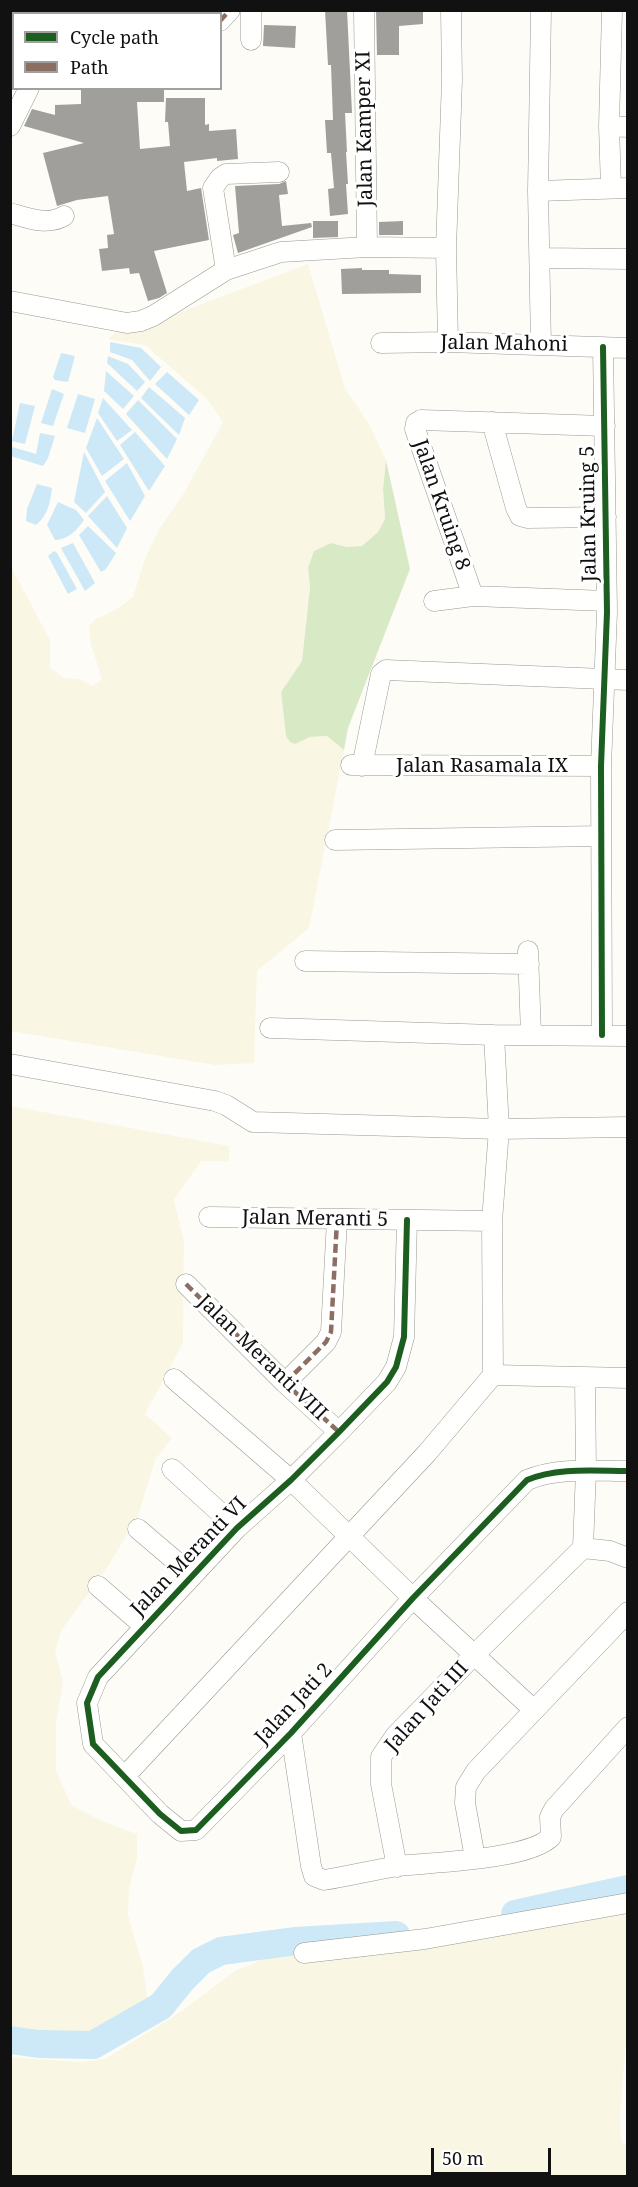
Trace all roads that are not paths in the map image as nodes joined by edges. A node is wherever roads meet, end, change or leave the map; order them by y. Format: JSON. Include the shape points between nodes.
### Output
{"nodes":[{"id":1,"x":251,"y":10,"type":"edge"},
{"id":2,"x":364,"y":10,"type":"edge"},
{"id":3,"x":451,"y":10,"type":"edge"},
{"id":4,"x":541,"y":10,"type":"edge"},
{"id":5,"x":612,"y":10,"type":"edge"},
{"id":6,"x":251,"y":40,"type":"dead end"},
{"id":7,"x":21,"y":94,"type":"edge"},
{"id":8,"x":10,"y":126,"type":"edge"},
{"id":9,"x":618,"y":126,"type":"edge"},
{"id":10,"x":279,"y":172,"type":"dead end"},
{"id":11,"x":619,"y":188,"type":"edge"},
{"id":12,"x":538,"y":190,"type":"junction"},
{"id":13,"x":10,"y":213,"type":"edge"},
{"id":14,"x":51,"y":219,"type":"dead end"},
{"id":15,"x":367,"y":247,"type":"junction"},
{"id":16,"x":446,"y":248,"type":"junction"},
{"id":17,"x":540,"y":258,"type":"junction"},
{"id":18,"x":627,"y":259,"type":"edge"},
{"id":19,"x":226,"y":270,"type":"junction"},
{"id":20,"x":10,"y":300,"type":"edge"},
{"id":21,"x":448,"y":342,"type":"junction"},
{"id":22,"x":381,"y":343,"type":"dead end"},
{"id":23,"x":541,"y":345,"type":"junction"},
{"id":24,"x":603,"y":347,"type":"junction"},
{"id":25,"x":627,"y":348,"type":"edge"},
{"id":26,"x":492,"y":422,"type":"junction"},
{"id":27,"x":605,"y":426,"type":"junction"},
{"id":28,"x":606,"y":516,"type":"junction"},
{"id":29,"x":473,"y":596,"type":"junction"},
{"id":30,"x":434,"y":601,"type":"dead end"},
{"id":31,"x":607,"y":601,"type":"junction"},
{"id":32,"x":606,"y":680,"type":"junction"},
{"id":33,"x":627,"y":680,"type":"edge"},
{"id":34,"x":601,"y":766,"type":"junction"},
{"id":35,"x":601,"y":836,"type":"junction"},
{"id":36,"x":335,"y":840,"type":"dead end"},
{"id":37,"x":306,"y":961,"type":"dead end"},
{"id":38,"x":270,"y":1028,"type":"dead end"},
{"id":39,"x":494,"y":1035,"type":"junction"},
{"id":40,"x":531,"y":1035,"type":"junction"},
{"id":41,"x":602,"y":1035,"type":"junction"},
{"id":42,"x":627,"y":1036,"type":"edge"},
{"id":43,"x":10,"y":1064,"type":"edge"},
{"id":44,"x":627,"y":1127,"type":"edge"},
{"id":45,"x":499,"y":1129,"type":"junction"},
{"id":46,"x":209,"y":1217,"type":"dead end"},
{"id":47,"x":337,"y":1220,"type":"junction"},
{"id":48,"x":407,"y":1220,"type":"junction"},
{"id":49,"x":492,"y":1221,"type":"junction"},
{"id":50,"x":186,"y":1284,"type":"dead end"},
{"id":51,"x":493,"y":1375,"type":"junction"},
{"id":52,"x":585,"y":1378,"type":"junction"},
{"id":53,"x":627,"y":1378,"type":"edge"},
{"id":54,"x":174,"y":1379,"type":"dead end"},
{"id":55,"x":285,"y":1383,"type":"junction"},
{"id":56,"x":339,"y":1432,"type":"junction"},
{"id":57,"x":172,"y":1469,"type":"dead end"},
{"id":58,"x":586,"y":1471,"type":"junction"},
{"id":59,"x":627,"y":1471,"type":"edge"},
{"id":60,"x":291,"y":1480,"type":"junction"},
{"id":61,"x":237,"y":1528,"type":"junction"},
{"id":62,"x":138,"y":1529,"type":"dead end"},
{"id":63,"x":349,"y":1536,"type":"junction"},
{"id":64,"x":583,"y":1548,"type":"junction"},
{"id":65,"x":627,"y":1558,"type":"edge"},
{"id":66,"x":192,"y":1575,"type":"junction"},
{"id":67,"x":98,"y":1586,"type":"dead end"},
{"id":68,"x":413,"y":1598,"type":"junction"},
{"id":69,"x":627,"y":1612,"type":"edge"},
{"id":70,"x":144,"y":1626,"type":"junction"},
{"id":71,"x":474,"y":1655,"type":"junction"},
{"id":72,"x":534,"y":1710,"type":"junction"},
{"id":73,"x":627,"y":1727,"type":"edge"},
{"id":74,"x":291,"y":1733,"type":"junction"},
{"id":75,"x":125,"y":1776,"type":"junction"},
{"id":76,"x":196,"y":1830,"type":"joint"},
{"id":77,"x":476,"y":1858,"type":"junction"},
{"id":78,"x":397,"y":1866,"type":"junction"},
{"id":79,"x":627,"y":1903,"type":"edge"},
{"id":80,"x":304,"y":1953,"type":"dead end"}],
"edges":[{"from":1,"to":6,"type":"street"},
{"from":2,"to":15,"type":"street","name":"Jalan Kamper XI"},
{"from":3,"to":16,"type":"street"},
{"from":4,"to":12,"type":"street"},
{"from":5,"to":9,"type":"street"},
{"from":7,"to":8,"type":"street"},
{"from":9,"to":11,"type":"street"},
{"from":10,"to":19,"type":"street","via":[[226,174],[213,188]]},
{"from":11,"to":12,"type":"street"},
{"from":12,"to":17,"type":"street"},
{"from":13,"to":14,"type":"street"},
{"from":15,"to":16,"type":"street"},
{"from":15,"to":19,"type":"street","via":[[281,252]]},
{"from":16,"to":21,"type":"street"},
{"from":17,"to":18,"type":"street"},
{"from":17,"to":23,"type":"street"},
{"from":19,"to":20,"type":"street","via":[[153,316],[127,323]]},
{"from":21,"to":22,"type":"street","name":"Jalan Mahoni"},
{"from":21,"to":23,"type":"street","name":"Jalan Mahoni"},
{"from":23,"to":24,"type":"street","name":"Jalan Mahoni"},
{"from":24,"to":25,"type":"street","name":"Jalan Mahoni"},
{"from":24,"to":27,"type":"street","name":"Jalan Kruing 5"},
{"from":26,"to":27,"type":"street","name":"Jalan Kruing 8"},
{"from":26,"to":28,"type":"street","via":[[520,516]]},
{"from":26,"to":29,"type":"street","name":"Jalan Kruing 8","via":[[416,423]]},
{"from":27,"to":28,"type":"street","name":"Jalan Kruing 5"},
{"from":28,"to":31,"type":"street","name":"Jalan Kruing 5"},
{"from":29,"to":30,"type":"street"},
{"from":29,"to":31,"type":"street"},
{"from":31,"to":32,"type":"street","name":"Jalan Kruing 5"},
{"from":32,"to":33,"type":"street"},
{"from":32,"to":34,"type":"street","name":"Jalan Kruing 5"},
{"from":32,"to":34,"type":"street","name":"Jalan Rasamala IX","via":[[386,670],[381,674],[357,766]]},
{"from":34,"to":35,"type":"street","name":"Jalan Kruing 5"},
{"from":35,"to":36,"type":"street"},
{"from":35,"to":41,"type":"street","name":"Jalan Kruing 5"},
{"from":37,"to":40,"type":"street","via":[[528,958]]},
{"from":38,"to":39,"type":"street"},
{"from":39,"to":40,"type":"street"},
{"from":39,"to":45,"type":"street"},
{"from":40,"to":41,"type":"street"},
{"from":41,"to":42,"type":"street"},
{"from":43,"to":45,"type":"street","via":[[215,1101],[253,1122]]},
{"from":44,"to":45,"type":"street"},
{"from":45,"to":49,"type":"street"},
{"from":46,"to":47,"type":"street","name":"Jalan Meranti 5"},
{"from":47,"to":48,"type":"street","name":"Jalan Meranti 5"},
{"from":47,"to":55,"type":"street","via":[[331,1332]]},
{"from":48,"to":49,"type":"street","name":"Jalan Meranti 5"},
{"from":48,"to":56,"type":"street","name":"Jalan Meranti VI","via":[[404,1337],[396,1367],[387,1382]]},
{"from":49,"to":51,"type":"street"},
{"from":50,"to":55,"type":"street","name":"Jalan Meranti VIII"},
{"from":51,"to":52,"type":"street"},
{"from":51,"to":63,"type":"street"},
{"from":52,"to":53,"type":"street"},
{"from":52,"to":58,"type":"street"},
{"from":54,"to":60,"type":"street"},
{"from":55,"to":56,"type":"street","name":"Jalan Meranti VIII"},
{"from":56,"to":60,"type":"street","name":"Jalan Meranti VI"},
{"from":57,"to":61,"type":"street"},
{"from":58,"to":59,"type":"street","name":"Jalan Jati 2"},
{"from":58,"to":64,"type":"street"},
{"from":58,"to":68,"type":"street","name":"Jalan Jati 2","via":[[538,1475],[527,1480]]},
{"from":60,"to":61,"type":"street","name":"Jalan Meranti VI"},
{"from":60,"to":63,"type":"street"},
{"from":61,"to":66,"type":"street","name":"Jalan Meranti VI"},
{"from":62,"to":66,"type":"street"},
{"from":63,"to":68,"type":"street"},
{"from":63,"to":75,"type":"street"},
{"from":64,"to":65,"type":"street"},
{"from":64,"to":71,"type":"street"},
{"from":66,"to":70,"type":"street","name":"Jalan Meranti VI"},
{"from":67,"to":70,"type":"street"},
{"from":68,"to":71,"type":"street"},
{"from":68,"to":74,"type":"street","name":"Jalan Jati 2"},
{"from":69,"to":72,"type":"street"},
{"from":70,"to":75,"type":"street","name":"Jalan Meranti VI","via":[[98,1677],[87,1703],[93,1744]]},
{"from":71,"to":72,"type":"street"},
{"from":71,"to":78,"type":"street","name":"Jalan Jati III","via":[[396,1735],[381,1756],[381,1784]]},
{"from":72,"to":77,"type":"street","via":[[476,1771],[466,1787],[465,1803]]},
{"from":73,"to":77,"type":"street","via":[[554,1809],[550,1817],[551,1837],[544,1844]]},
{"from":74,"to":76,"type":"street","name":"Jalan Jati 2"},
{"from":74,"to":78,"type":"street","via":[[314,1876],[324,1880]]},
{"from":75,"to":76,"type":"street","name":"Jalan Meranti VI","via":[[181,1831]]},
{"from":77,"to":78,"type":"street"},
{"from":79,"to":80,"type":"street","via":[[425,1939]]}]}
